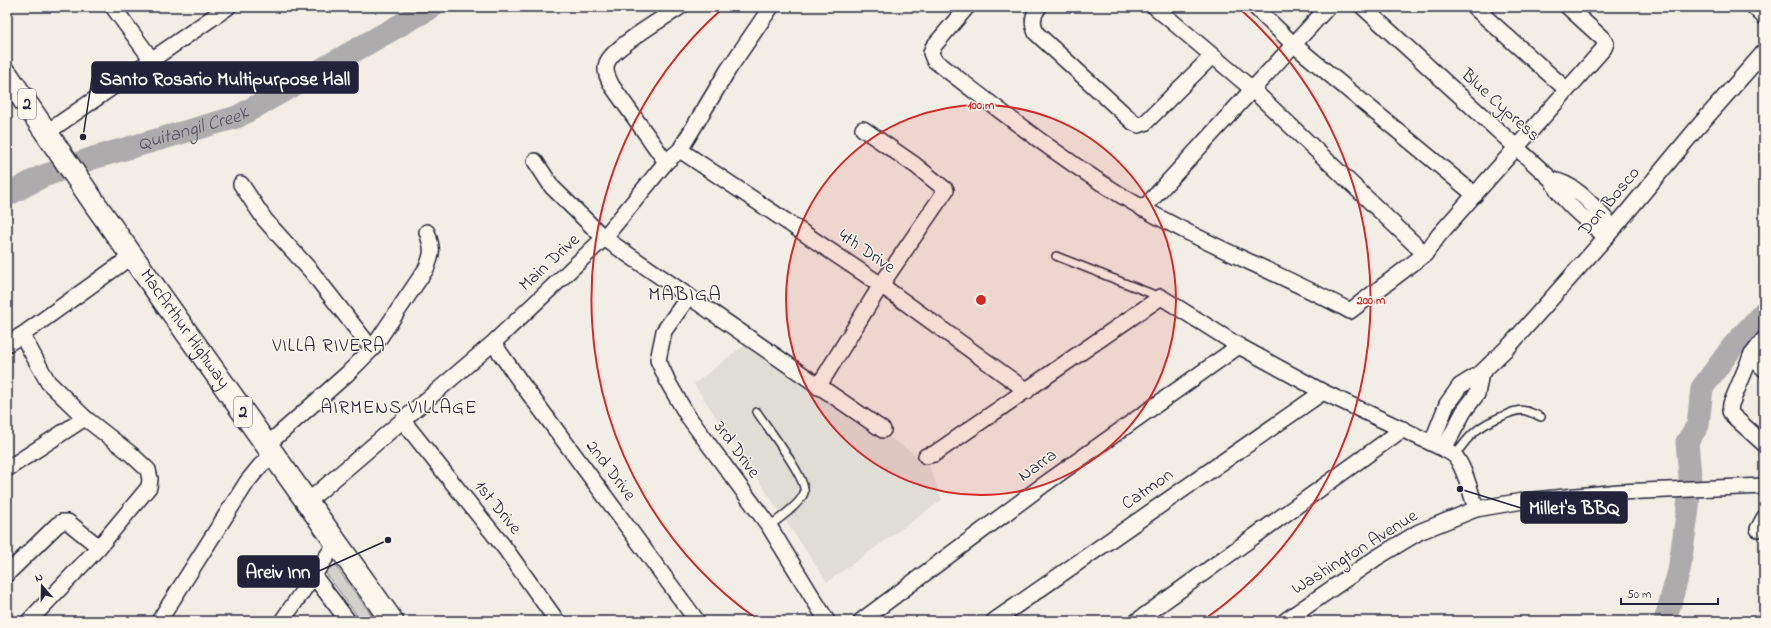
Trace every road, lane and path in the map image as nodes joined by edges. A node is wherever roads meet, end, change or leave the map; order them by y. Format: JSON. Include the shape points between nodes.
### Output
{"nodes":[{"id":1,"x":113,"y":7,"type":"edge"},
{"id":2,"x":228,"y":7,"type":"edge"},
{"id":3,"x":680,"y":7,"type":"edge"},
{"id":4,"x":771,"y":7,"type":"edge"},
{"id":5,"x":967,"y":7,"type":"edge"},
{"id":6,"x":1039,"y":7,"type":"edge"},
{"id":7,"x":1156,"y":7,"type":"edge"},
{"id":8,"x":1255,"y":7,"type":"edge"},
{"id":9,"x":1328,"y":7,"type":"edge"},
{"id":10,"x":1363,"y":7,"type":"edge"},
{"id":11,"x":1474,"y":7,"type":"edge"},
{"id":12,"x":1568,"y":7,"type":"edge"},
{"id":13,"x":1754,"y":7,"type":"edge"},
{"id":14,"x":1764,"y":17,"type":"edge"},
{"id":15,"x":1293,"y":44,"type":"junction"},
{"id":16,"x":1764,"y":52,"type":"edge"},
{"id":17,"x":1212,"y":56,"type":"junction"},
{"id":18,"x":152,"y":60,"type":"junction"},
{"id":19,"x":7,"y":75,"type":"edge"},
{"id":20,"x":1252,"y":89,"type":"junction"},
{"id":21,"x":1567,"y":90,"type":"junction"},
{"id":22,"x":863,"y":130,"type":"dead end"},
{"id":23,"x":46,"y":133,"type":"junction"},
{"id":24,"x":1517,"y":147,"type":"junction"},
{"id":25,"x":680,"y":150,"type":"junction"},
{"id":26,"x":535,"y":161,"type":"dead end"},
{"id":27,"x":666,"y":162,"type":"junction"},
{"id":28,"x":241,"y":184,"type":"dead end"},
{"id":29,"x":1475,"y":195,"type":"junction"},
{"id":30,"x":1143,"y":208,"type":"junction"},
{"id":31,"x":427,"y":232,"type":"dead end"},
{"id":32,"x":1610,"y":232,"type":"junction"},
{"id":33,"x":604,"y":238,"type":"junction"},
{"id":34,"x":1425,"y":254,"type":"junction"},
{"id":35,"x":132,"y":256,"type":"junction"},
{"id":36,"x":1056,"y":256,"type":"dead end"},
{"id":37,"x":881,"y":285,"type":"junction"},
{"id":38,"x":689,"y":296,"type":"junction"},
{"id":39,"x":1161,"y":297,"type":"junction"},
{"id":40,"x":22,"y":335,"type":"junction"},
{"id":41,"x":1764,"y":339,"type":"edge"},
{"id":42,"x":493,"y":343,"type":"junction"},
{"id":43,"x":7,"y":344,"type":"edge"},
{"id":44,"x":1239,"y":346,"type":"junction"},
{"id":45,"x":372,"y":349,"type":"junction"},
{"id":46,"x":1750,"y":356,"type":"junction"},
{"id":47,"x":1764,"y":369,"type":"edge"},
{"id":48,"x":818,"y":387,"type":"junction"},
{"id":49,"x":1027,"y":391,"type":"junction"},
{"id":50,"x":1323,"y":392,"type":"junction"},
{"id":51,"x":757,"y":412,"type":"dead end"},
{"id":52,"x":84,"y":418,"type":"junction"},
{"id":53,"x":1541,"y":418,"type":"dead end"},
{"id":54,"x":403,"y":421,"type":"junction"},
{"id":55,"x":1403,"y":429,"type":"junction"},
{"id":56,"x":883,"y":430,"type":"dead end"},
{"id":57,"x":1764,"y":444,"type":"edge"},
{"id":58,"x":1444,"y":449,"type":"junction"},
{"id":59,"x":270,"y":450,"type":"junction"},
{"id":60,"x":926,"y":456,"type":"dead end"},
{"id":61,"x":7,"y":469,"type":"edge"},
{"id":62,"x":1764,"y":486,"type":"edge"},
{"id":63,"x":306,"y":503,"type":"junction"},
{"id":64,"x":1476,"y":510,"type":"junction"},
{"id":65,"x":769,"y":526,"type":"junction"},
{"id":66,"x":336,"y":544,"type":"junction"},
{"id":67,"x":99,"y":547,"type":"junction"},
{"id":68,"x":7,"y":574,"type":"edge"},
{"id":69,"x":314,"y":576,"type":"junction"},
{"id":70,"x":29,"y":621,"type":"edge"},
{"id":71,"x":159,"y":621,"type":"edge"},
{"id":72,"x":282,"y":621,"type":"edge"},
{"id":73,"x":348,"y":621,"type":"edge"},
{"id":74,"x":392,"y":621,"type":"edge"},
{"id":75,"x":557,"y":621,"type":"edge"},
{"id":76,"x":697,"y":621,"type":"edge"},
{"id":77,"x":827,"y":621,"type":"edge"},
{"id":78,"x":861,"y":621,"type":"edge"},
{"id":79,"x":994,"y":621,"type":"edge"},
{"id":80,"x":1137,"y":621,"type":"edge"},
{"id":81,"x":1285,"y":621,"type":"edge"}],
"edges":[{"from":1,"to":18,"type":"street"},
{"from":2,"to":18,"type":"street"},
{"from":3,"to":27,"type":"street","via":[[615,51],[607,62],[606,74],[612,86]]},
{"from":4,"to":25,"type":"street","name":"Main Drive","via":[[728,70]]},
{"from":5,"to":30,"type":"street","via":[[933,47],[931,53],[934,60],[1066,159]]},
{"from":6,"to":17,"type":"street","via":[[1034,14],[1033,25],[1036,33],[1139,125],[1145,123]]},
{"from":7,"to":17,"type":"street"},
{"from":8,"to":15,"type":"street"},
{"from":9,"to":15,"type":"street"},
{"from":10,"to":24,"type":"street","name":"Blue Cypress"},
{"from":11,"to":21,"type":"street"},
{"from":12,"to":21,"type":"street","via":[[1606,43]]},
{"from":13,"to":14,"type":"street"},
{"from":15,"to":20,"type":"street"},
{"from":15,"to":29,"type":"street"},
{"from":16,"to":32,"type":"street","name":"Don Bosco"},
{"from":17,"to":20,"type":"street"},
{"from":18,"to":23,"type":"street"},
{"from":19,"to":23,"type":"highway","name":"MacArthur Highway","number":"2"},
{"from":20,"to":30,"type":"street"},
{"from":20,"to":34,"type":"street"},
{"from":21,"to":24,"type":"street"},
{"from":22,"to":37,"type":"street","via":[[916,165],[946,190]]},
{"from":23,"to":35,"type":"highway","name":"MacArthur Highway","number":"2"},
{"from":24,"to":29,"type":"street"},
{"from":24,"to":32,"type":"street","name":"Blue Cypress","via":[[1552,180],[1556,190],[1564,198]]},
{"from":25,"to":27,"type":"street","name":"Main Drive"},
{"from":25,"to":37,"type":"street","name":"4th Drive"},
{"from":26,"to":33,"type":"street","via":[[552,187]]},
{"from":27,"to":33,"type":"street","name":"Main Drive"},
{"from":28,"to":45,"type":"street","via":[[265,220],[311,271]]},
{"from":29,"to":34,"type":"street"},
{"from":30,"to":34,"type":"street","via":[[1206,243],[1350,311]]},
{"from":31,"to":45,"type":"street","via":[[432,256],[426,269]]},
{"from":32,"to":58,"type":"street","name":"Don Bosco","via":[[1510,344],[1481,373],[1460,386],[1447,404]]},
{"from":33,"to":38,"type":"street"},
{"from":33,"to":42,"type":"street","name":"Main Drive"},
{"from":35,"to":40,"type":"street"},
{"from":35,"to":59,"type":"highway","name":"MacArthur Highway","number":"2"},
{"from":36,"to":39,"type":"lane"},
{"from":37,"to":48,"type":"street"},
{"from":37,"to":49,"type":"street","name":"4th Drive"},
{"from":38,"to":48,"type":"street"},
{"from":38,"to":65,"type":"street","name":"3rd Drive","via":[[664,331],[658,360],[687,416]]},
{"from":39,"to":44,"type":"street"},
{"from":39,"to":49,"type":"street"},
{"from":40,"to":43,"type":"street"},
{"from":40,"to":52,"type":"street","via":[[48,382]]},
{"from":41,"to":46,"type":"street"},
{"from":42,"to":54,"type":"street","name":"Main Drive"},
{"from":42,"to":76,"type":"street","name":"2nd Drive"},
{"from":44,"to":50,"type":"street"},
{"from":44,"to":78,"type":"street","name":"Narra","via":[[1042,486]]},
{"from":45,"to":59,"type":"street"},
{"from":46,"to":47,"type":"street"},
{"from":46,"to":57,"type":"street","via":[[1730,411]]},
{"from":48,"to":56,"type":"street"},
{"from":49,"to":60,"type":"street","via":[[934,454]]},
{"from":50,"to":55,"type":"street"},
{"from":50,"to":79,"type":"street","name":"Catmon"},
{"from":51,"to":65,"type":"lane","via":[[799,474],[805,488],[804,495]]},
{"from":52,"to":61,"type":"street"},
{"from":52,"to":67,"type":"street","via":[[131,454],[148,470],[150,479],[149,487]]},
{"from":53,"to":58,"type":"lane","via":[[1526,410],[1514,411],[1480,426],[1465,441]]},
{"from":54,"to":63,"type":"street","name":"Main Drive"},
{"from":54,"to":75,"type":"street","name":"1st Drive","via":[[504,547]]},
{"from":55,"to":58,"type":"street"},
{"from":55,"to":80,"type":"street"},
{"from":58,"to":64,"type":"street","via":[[1466,478]]},
{"from":59,"to":63,"type":"highway","name":"MacArthur Highway","number":"2"},
{"from":59,"to":71,"type":"street"},
{"from":62,"to":64,"type":"street","name":"Washington Avenue","via":[[1619,492],[1523,501]]},
{"from":63,"to":66,"type":"highway","name":"MacArthur Highway","number":"2"},
{"from":64,"to":81,"type":"street","name":"Washington Avenue","via":[[1419,532],[1376,558]]},
{"from":65,"to":77,"type":"street","name":"3rd Drive"},
{"from":66,"to":69,"type":"street"},
{"from":66,"to":74,"type":"highway","name":"MacArthur Highway","number":"2"},
{"from":67,"to":68,"type":"street","via":[[68,522],[62,522]]},
{"from":67,"to":70,"type":"street"},
{"from":69,"to":72,"type":"street"},
{"from":69,"to":73,"type":"street"}]}
